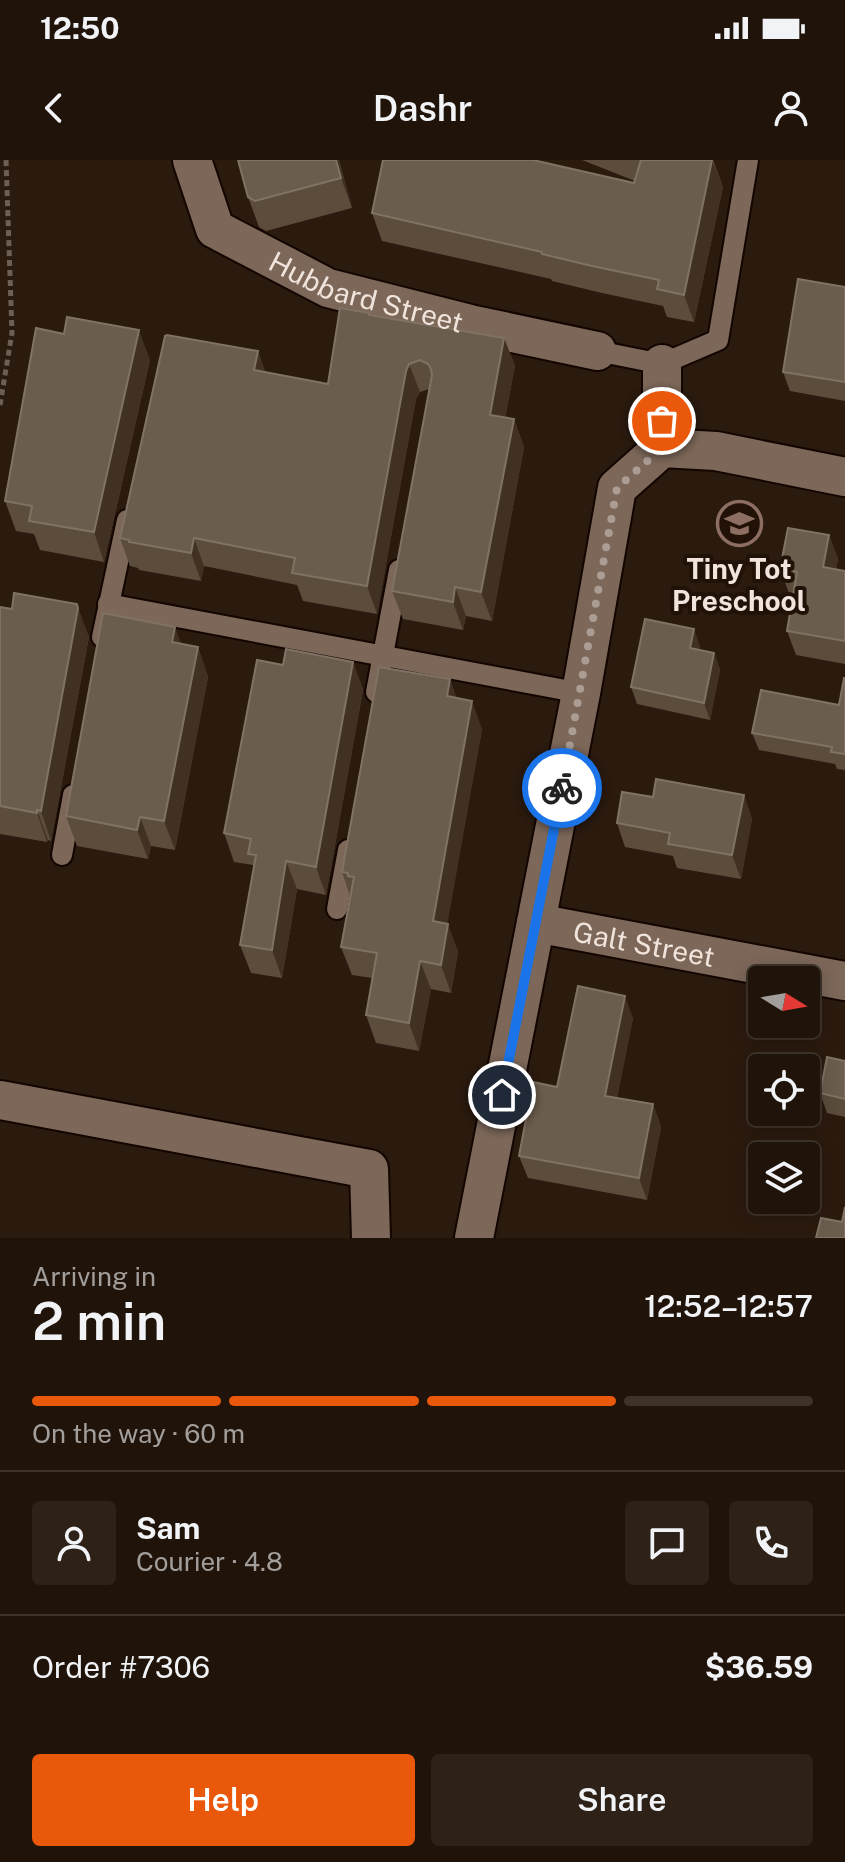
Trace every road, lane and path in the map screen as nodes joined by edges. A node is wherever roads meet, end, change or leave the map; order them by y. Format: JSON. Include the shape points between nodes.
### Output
{"nodes":[{"id":1,"x":6,"y":160,"type":"edge"},
{"id":2,"x":192,"y":160,"type":"edge"},
{"id":3,"x":748,"y":160,"type":"edge"},
{"id":4,"x":597,"y":351,"type":"joint"},
{"id":5,"x":662,"y":364,"type":"junction"},
{"id":6,"x":0,"y":405,"type":"edge"},
{"id":7,"x":662,"y":448,"type":"junction"},
{"id":8,"x":845,"y":477,"type":"edge"},
{"id":9,"x":132,"y":500,"type":"edge"},
{"id":10,"x":402,"y":551,"type":"edge"},
{"id":11,"x":108,"y":604,"type":"junction"},
{"id":12,"x":99,"y":651,"type":"edge"},
{"id":13,"x":383,"y":656,"type":"junction"},
{"id":14,"x":581,"y":693,"type":"junction"},
{"id":15,"x":372,"y":715,"type":"edge"},
{"id":16,"x":76,"y":776,"type":"edge"},
{"id":17,"x":350,"y":834,"type":"edge"},
{"id":18,"x":62,"y":855,"type":"dead end"},
{"id":19,"x":337,"y":909,"type":"dead end"},
{"id":20,"x":536,"y":923,"type":"junction"},
{"id":21,"x":845,"y":981,"type":"edge"},
{"id":22,"x":0,"y":1100,"type":"edge"},
{"id":23,"x":371,"y":1238,"type":"edge"},
{"id":24,"x":474,"y":1238,"type":"edge"}],
"edges":[{"from":1,"to":6,"type":"path","via":[[12,333]]},
{"from":2,"to":4,"type":"street","name":"Hubbard Street","via":[[215,229],[328,288]]},
{"from":3,"to":5,"type":"lane","via":[[718,340]]},
{"from":4,"to":5,"type":"lane"},
{"from":5,"to":7,"type":"street"},
{"from":7,"to":8,"type":"street","via":[[716,451]]},
{"from":7,"to":14,"type":"street","via":[[617,488]]},
{"from":9,"to":11,"type":"lane"},
{"from":10,"to":13,"type":"lane"},
{"from":11,"to":12,"type":"lane"},
{"from":11,"to":13,"type":"lane"},
{"from":13,"to":14,"type":"lane"},
{"from":13,"to":15,"type":"lane"},
{"from":14,"to":20,"type":"street"},
{"from":16,"to":18,"type":"lane"},
{"from":17,"to":19,"type":"lane"},
{"from":20,"to":21,"type":"street","name":"Galt Street"},
{"from":20,"to":24,"type":"street"},
{"from":22,"to":23,"type":"street","via":[[369,1169]]}]}
